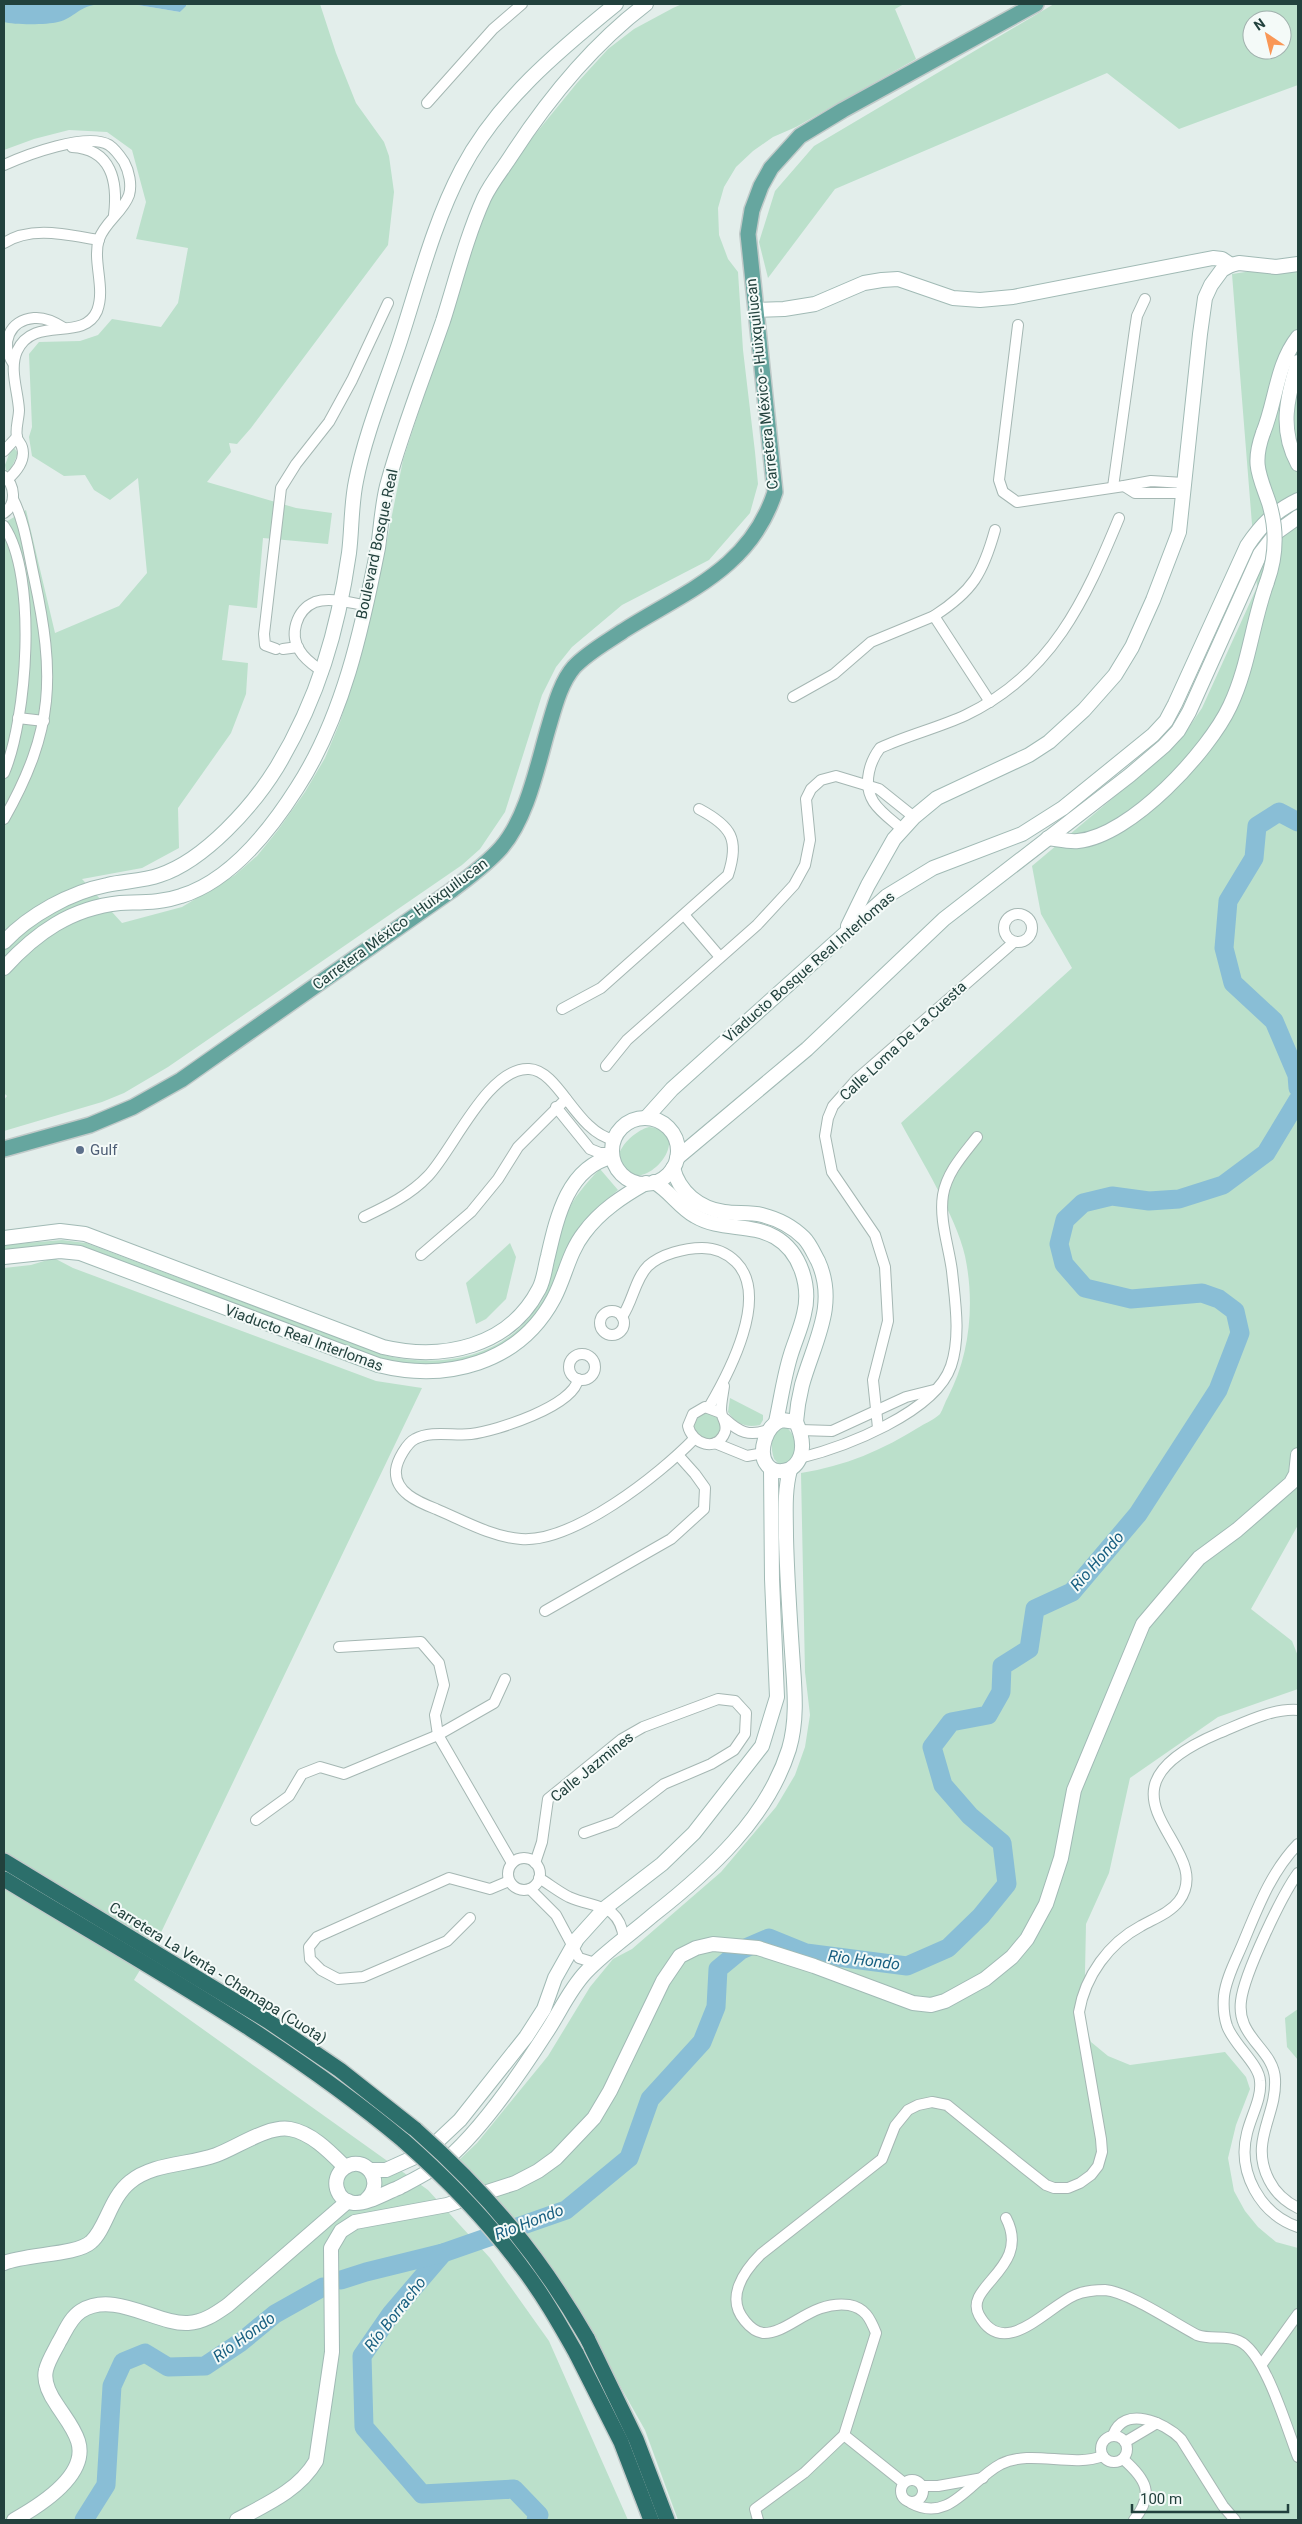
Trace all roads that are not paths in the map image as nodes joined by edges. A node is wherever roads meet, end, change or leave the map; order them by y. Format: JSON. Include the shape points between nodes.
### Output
{"nodes":[{"id":1,"x":522,"y":4,"type":"edge"},
{"id":2,"x":616,"y":4,"type":"edge"},
{"id":3,"x":646,"y":4,"type":"edge"},
{"id":4,"x":1036,"y":4,"type":"edge"},
{"id":5,"x":427,"y":103,"type":"dead end"},
{"id":6,"x":63,"y":146,"type":"junction"},
{"id":7,"x":4,"y":165,"type":"edge"},
{"id":8,"x":114,"y":216,"type":"junction"},
{"id":9,"x":99,"y":240,"type":"junction"},
{"id":10,"x":4,"y":243,"type":"edge"},
{"id":11,"x":1298,"y":264,"type":"edge"},
{"id":12,"x":1231,"y":265,"type":"junction"},
{"id":13,"x":1146,"y":298,"type":"dead end"},
{"id":14,"x":388,"y":302,"type":"dead end"},
{"id":15,"x":756,"y":310,"type":"junction"},
{"id":16,"x":1018,"y":325,"type":"dead end"},
{"id":17,"x":64,"y":328,"type":"junction"},
{"id":18,"x":1298,"y":337,"type":"edge"},
{"id":19,"x":1298,"y":362,"type":"edge"},
{"id":20,"x":13,"y":363,"type":"junction"},
{"id":21,"x":17,"y":437,"type":"junction"},
{"id":22,"x":4,"y":451,"type":"edge"},
{"id":23,"x":1298,"y":464,"type":"edge"},
{"id":24,"x":6,"y":478,"type":"edge"},
{"id":25,"x":1113,"y":487,"type":"junction"},
{"id":26,"x":1184,"y":488,"type":"junction"},
{"id":27,"x":13,"y":499,"type":"junction"},
{"id":28,"x":1298,"y":500,"type":"edge"},
{"id":29,"x":4,"y":513,"type":"edge"},
{"id":30,"x":1298,"y":517,"type":"edge"},
{"id":31,"x":1119,"y":518,"type":"dead end"},
{"id":32,"x":4,"y":526,"type":"edge"},
{"id":33,"x":995,"y":530,"type":"dead end"},
{"id":34,"x":340,"y":601,"type":"junction"},
{"id":35,"x":365,"y":604,"type":"junction"},
{"id":36,"x":934,"y":616,"type":"junction"},
{"id":37,"x":298,"y":647,"type":"junction"},
{"id":38,"x":323,"y":672,"type":"junction"},
{"id":39,"x":793,"y":697,"type":"dead end"},
{"id":40,"x":990,"y":702,"type":"junction"},
{"id":41,"x":18,"y":718,"type":"junction"},
{"id":42,"x":44,"y":721,"type":"junction"},
{"id":43,"x":4,"y":773,"type":"edge"},
{"id":44,"x":866,"y":786,"type":"junction"},
{"id":45,"x":699,"y":809,"type":"dead end"},
{"id":46,"x":914,"y":817,"type":"junction"},
{"id":47,"x":4,"y":819,"type":"edge"},
{"id":48,"x":902,"y":829,"type":"junction"},
{"id":49,"x":1048,"y":838,"type":"junction"},
{"id":50,"x":685,"y":916,"type":"junction"},
{"id":51,"x":845,"y":931,"type":"junction"},
{"id":52,"x":4,"y":942,"type":"edge"},
{"id":53,"x":1014,"y":942,"type":"dead end"},
{"id":54,"x":720,"y":957,"type":"junction"},
{"id":55,"x":4,"y":968,"type":"edge"},
{"id":56,"x":562,"y":1009,"type":"dead end"},
{"id":57,"x":606,"y":1066,"type":"dead end"},
{"id":58,"x":566,"y":1099,"type":"junction"},
{"id":59,"x":556,"y":1107,"type":"junction"},
{"id":60,"x":646,"y":1118,"type":"junction"},
{"id":61,"x":977,"y":1137,"type":"dead end"},
{"id":62,"x":4,"y":1149,"type":"edge"},
{"id":63,"x":613,"y":1150,"type":"junction"},
{"id":64,"x":675,"y":1163,"type":"junction"},
{"id":65,"x":650,"y":1183,"type":"junction"},
{"id":66,"x":364,"y":1217,"type":"dead end"},
{"id":67,"x":4,"y":1238,"type":"edge"},
{"id":68,"x":420,"y":1255,"type":"dead end"},
{"id":69,"x":4,"y":1257,"type":"edge"},
{"id":70,"x":622,"y":1317,"type":"dead end"},
{"id":71,"x":725,"y":1378,"type":"junction"},
{"id":72,"x":578,"y":1379,"type":"dead end"},
{"id":73,"x":938,"y":1389,"type":"junction"},
{"id":74,"x":709,"y":1407,"type":"junction"},
{"id":75,"x":876,"y":1411,"type":"junction"},
{"id":76,"x":723,"y":1416,"type":"junction"},
{"id":77,"x":772,"y":1426,"type":"junction"},
{"id":78,"x":798,"y":1426,"type":"junction"},
{"id":79,"x":878,"y":1428,"type":"junction"},
{"id":80,"x":694,"y":1439,"type":"junction"},
{"id":81,"x":714,"y":1443,"type":"junction"},
{"id":82,"x":764,"y":1453,"type":"junction"},
{"id":83,"x":678,"y":1455,"type":"junction"},
{"id":84,"x":1298,"y":1455,"type":"edge"},
{"id":85,"x":800,"y":1458,"type":"junction"},
{"id":86,"x":771,"y":1469,"type":"junction"},
{"id":87,"x":790,"y":1470,"type":"junction"},
{"id":88,"x":544,"y":1611,"type":"dead end"},
{"id":89,"x":339,"y":1647,"type":"dead end"},
{"id":90,"x":505,"y":1679,"type":"dead end"},
{"id":91,"x":1298,"y":1710,"type":"edge"},
{"id":92,"x":438,"y":1736,"type":"junction"},
{"id":93,"x":256,"y":1820,"type":"dead end"},
{"id":94,"x":584,"y":1833,"type":"dead end"},
{"id":95,"x":1298,"y":1844,"type":"edge"},
{"id":96,"x":4,"y":1861,"type":"edge"},
{"id":97,"x":512,"y":1863,"type":"junction"},
{"id":98,"x":534,"y":1863,"type":"junction"},
{"id":99,"x":1298,"y":1872,"type":"edge"},
{"id":100,"x":539,"y":1878,"type":"junction"},
{"id":101,"x":4,"y":1879,"type":"edge"},
{"id":102,"x":509,"y":1881,"type":"junction"},
{"id":103,"x":530,"y":1888,"type":"junction"},
{"id":104,"x":605,"y":1908,"type":"junction"},
{"id":105,"x":470,"y":1918,"type":"dead end"},
{"id":106,"x":624,"y":1939,"type":"junction"},
{"id":107,"x":574,"y":1948,"type":"junction"},
{"id":108,"x":595,"y":1963,"type":"junction"},
{"id":109,"x":346,"y":2167,"type":"junction"},
{"id":110,"x":370,"y":2170,"type":"junction"},
{"id":111,"x":366,"y":2200,"type":"junction"},
{"id":112,"x":348,"y":2201,"type":"junction"},
{"id":113,"x":1298,"y":2208,"type":"edge"},
{"id":114,"x":1006,"y":2218,"type":"dead end"},
{"id":115,"x":1298,"y":2227,"type":"edge"},
{"id":116,"x":4,"y":2263,"type":"edge"},
{"id":117,"x":1298,"y":2314,"type":"edge"},
{"id":118,"x":1262,"y":2364,"type":"junction"},
{"id":119,"x":1157,"y":2423,"type":"junction"},
{"id":120,"x":1113,"y":2435,"type":"junction"},
{"id":121,"x":844,"y":2436,"type":"junction"},
{"id":122,"x":1125,"y":2442,"type":"junction"},
{"id":123,"x":1103,"y":2456,"type":"junction"},
{"id":124,"x":1298,"y":2457,"type":"edge"},
{"id":125,"x":1123,"y":2459,"type":"junction"},
{"id":126,"x":983,"y":2478,"type":"junction"},
{"id":127,"x":904,"y":2483,"type":"junction"},
{"id":128,"x":922,"y":2486,"type":"junction"},
{"id":129,"x":911,"y":2503,"type":"junction"},
{"id":130,"x":14,"y":2520,"type":"edge"},
{"id":131,"x":238,"y":2520,"type":"edge"},
{"id":132,"x":651,"y":2520,"type":"edge"},
{"id":133,"x":667,"y":2520,"type":"edge"},
{"id":134,"x":758,"y":2520,"type":"edge"},
{"id":135,"x":1134,"y":2520,"type":"edge"},
{"id":136,"x":1235,"y":2520,"type":"edge"}],
"edges":[{"from":1,"to":5,"type":"street","via":[[493,29]]},
{"from":2,"to":34,"type":"main road","name":"Boulevard Bosque Real","via":[[538,71],[507,104],[462,168],[442,213],[358,468]]},
{"from":3,"to":35,"type":"main road","name":"Boulevard Bosque Real","via":[[601,43],[570,76],[486,194],[469,234],[387,488]]},
{"from":4,"to":15,"type":"main road","name":"Carretera México - Huixquilucan","via":[[843,110],[800,136],[783,154],[761,186],[749,226]]},
{"from":6,"to":7,"type":"street"},
{"from":6,"to":8,"type":"street","via":[[81,147],[107,164],[115,187]]},
{"from":6,"to":8,"type":"street","via":[[97,141],[109,145],[118,154],[125,164],[130,186],[128,196]]},
{"from":8,"to":9,"type":"street"},
{"from":9,"to":10,"type":"street","via":[[38,232],[13,237]]},
{"from":9,"to":17,"type":"street","via":[[100,298],[97,311],[82,325]]},
{"from":11,"to":12,"type":"main road","via":[[1276,268],[1239,263]]},
{"from":12,"to":15,"type":"main road","via":[[1213,258],[1047,292],[980,300],[953,298],[898,279],[864,284],[815,304]]},
{"from":12,"to":26,"type":"main road","via":[[1215,278],[1205,298]]},
{"from":13,"to":25,"type":"street","via":[[1137,316]]},
{"from":14,"to":37,"type":"street","via":[[329,422],[281,488],[265,645],[279,649]]},
{"from":15,"to":62,"type":"main road","name":"Carretera México - Huixquilucan","via":[[775,492],[769,511],[746,547],[714,576],[599,646],[574,668],[558,697],[523,809],[502,846],[481,868],[452,890],[181,1080],[133,1106],[90,1124]]},
{"from":16,"to":25,"type":"street","via":[[999,480],[1003,492],[1017,502]]},
{"from":17,"to":20,"type":"street","via":[[32,334],[20,346]]},
{"from":17,"to":20,"type":"street","via":[[52,320],[36,317],[12,326],[5,345],[7,356]]},
{"from":18,"to":49,"type":"main road","bridge":true,"via":[[1284,360],[1270,416],[1258,447],[1256,466],[1269,504],[1274,564],[1254,626],[1249,655],[1231,705],[1193,761],[1123,824],[1102,835],[1078,841]]},
{"from":19,"to":23,"type":"main road","via":[[1288,397],[1285,428]]},
{"from":20,"to":21,"type":"street","via":[[19,409]]},
{"from":21,"to":22,"type":"street"},
{"from":21,"to":24,"type":"street","via":[[23,450],[22,461]]},
{"from":24,"to":27,"type":"street"},
{"from":25,"to":26,"type":"street","via":[[1151,481]]},
{"from":26,"to":46,"type":"main road","via":[[1179,532],[1132,647],[1115,675],[1049,742],[937,798]]},
{"from":27,"to":29,"type":"street"},
{"from":27,"to":42,"type":"street","via":[[23,527],[46,637],[48,696]]},
{"from":28,"to":51,"type":"main road","name":"Viaducto Bosque Real Interlomas","via":[[1276,512],[1247,546],[1175,704],[1153,735],[1062,808],[1022,834],[933,868],[887,896]]},
{"from":30,"to":49,"type":"main road","via":[[1276,532],[1260,554],[1178,731],[1130,775]]},
{"from":31,"to":40,"type":"street","via":[[1074,618],[1041,660]]},
{"from":32,"to":41,"type":"street","via":[[17,556],[23,595],[26,646]]},
{"from":33,"to":36,"type":"street","via":[[987,561],[971,586]]},
{"from":34,"to":35,"type":"street"},
{"from":34,"to":37,"type":"street","via":[[319,601],[305,609],[295,629]]},
{"from":34,"to":38,"type":"main road","name":"Boulevard Bosque Real"},
{"from":35,"to":55,"type":"main road","name":"Boulevard Bosque Real","via":[[333,718],[297,787],[251,849],[209,883],[182,896],[118,904],[66,916],[37,936]]},
{"from":36,"to":39,"type":"street","via":[[872,642],[834,674]]},
{"from":36,"to":40,"type":"street"},
{"from":37,"to":38,"type":"street","via":[[307,660]]},
{"from":38,"to":52,"type":"main road","name":"Boulevard Bosque Real","via":[[300,728],[275,771],[219,837],[194,857],[163,874],[106,885],[72,896],[38,915]]},
{"from":40,"to":44,"type":"street","via":[[948,723],[880,748],[871,763]]},
{"from":41,"to":42,"type":"street"},
{"from":41,"to":43,"type":"street"},
{"from":42,"to":47,"type":"street","via":[[30,768]]},
{"from":44,"to":46,"type":"street","via":[[886,793]]},
{"from":44,"to":48,"type":"street","via":[[871,799]]},
{"from":44,"to":54,"type":"street","via":[[836,776],[821,780],[812,788],[806,799],[810,840],[806,865],[775,908]]},
{"from":45,"to":50,"type":"street","via":[[719,820],[732,834],[733,859],[728,875]]},
{"from":46,"to":48,"type":"main road"},
{"from":48,"to":51,"type":"main road"},
{"from":49,"to":64,"type":"main road","via":[[944,919],[807,1049]]},
{"from":50,"to":54,"type":"street"},
{"from":50,"to":56,"type":"street","via":[[602,988]]},
{"from":51,"to":60,"type":"main road","name":"Viaducto Bosque Real Interlomas","via":[[672,1090]]},
{"from":53,"to":75,"type":"street","name":"Calle Loma De La Cuesta","via":[[858,1079],[833,1106],[828,1118],[826,1136],[832,1172],[875,1235],[885,1267],[888,1320],[873,1380]]},
{"from":54,"to":57,"type":"street","via":[[627,1040]]},
{"from":58,"to":59,"type":"street"},
{"from":58,"to":63,"type":"street"},
{"from":58,"to":66,"type":"street","via":[[541,1072],[530,1068],[508,1074],[471,1114],[428,1176],[395,1202]]},
{"from":59,"to":63,"type":"street","via":[[590,1149],[600,1153]]},
{"from":59,"to":68,"type":"street","via":[[518,1147],[476,1206]]},
{"from":60,"to":63,"type":"main road","via":[[625,1124]]},
{"from":60,"to":64,"type":"main road","via":[[660,1121],[671,1130],[677,1143]]},
{"from":61,"to":73,"type":"street","via":[[953,1167],[943,1195],[956,1327],[951,1367]]},
{"from":63,"to":65,"type":"main road","via":[[617,1169],[627,1178]]},
{"from":63,"to":67,"type":"main road","name":"Viaducto Real Interlomas","via":[[590,1165],[566,1197],[559,1212],[540,1288],[523,1312],[498,1335],[452,1351],[415,1352],[384,1347],[86,1234],[60,1231]]},
{"from":64,"to":65,"type":"main road","via":[[662,1178]]},
{"from":64,"to":78,"type":"main road","via":[[683,1189],[700,1204],[725,1212],[760,1214],[778,1220],[806,1240],[815,1256],[822,1272],[827,1305],[801,1386]]},
{"from":65,"to":69,"type":"main road","name":"Viaducto Real Interlomas","via":[[603,1212],[582,1234],[554,1298],[522,1340],[491,1359],[454,1370],[404,1371],[378,1365],[80,1253],[60,1251]]},
{"from":65,"to":77,"type":"main road","via":[[665,1190],[694,1216],[726,1228],[746,1228],[774,1237],[787,1245],[798,1260],[804,1278],[805,1313]]},
{"from":70,"to":71,"type":"street","via":[[641,1276],[662,1257],[701,1248],[724,1253],[745,1274],[750,1296],[742,1336]]},
{"from":71,"to":74,"type":"street"},
{"from":71,"to":76,"type":"street"},
{"from":72,"to":83,"type":"street","via":[[577,1386],[565,1398],[522,1420],[475,1434],[430,1434],[414,1439],[402,1454],[396,1469],[397,1483],[408,1496],[426,1506],[500,1535],[522,1539],[549,1536],[582,1523]]},
{"from":73,"to":75,"type":"street","via":[[906,1397]]},
{"from":73,"to":79,"type":"street","via":[[912,1412]]},
{"from":74,"to":76,"type":"street"},
{"from":74,"to":80,"type":"street","via":[[698,1409],[690,1420],[690,1433]]},
{"from":75,"to":78,"type":"street","via":[[832,1431]]},
{"from":75,"to":79,"type":"street","name":"Calle Loma De La Cuesta"},
{"from":76,"to":77,"type":"street","via":[[745,1434],[755,1435]]},
{"from":76,"to":81,"type":"street","via":[[726,1430]]},
{"from":77,"to":78,"type":"main road"},
{"from":77,"to":82,"type":"main road","via":[[764,1442]]},
{"from":78,"to":85,"type":"main road","via":[[802,1448]]},
{"from":79,"to":85,"type":"street","via":[[835,1449]]},
{"from":80,"to":81,"type":"street","via":[[703,1444]]},
{"from":80,"to":83,"type":"street"},
{"from":81,"to":82,"type":"street","via":[[747,1456]]},
{"from":82,"to":86,"type":"main road"},
{"from":83,"to":88,"type":"street","via":[[705,1488],[704,1509],[671,1539]]},
{"from":84,"to":131,"type":"main road","via":[[1296,1474],[1291,1483],[1199,1558],[1142,1624],[1074,1790],[1060,1858],[1046,1904],[1027,1939],[1012,1957],[985,1979],[945,2001],[930,2005],[914,2003],[758,1948],[728,1944],[696,1948],[680,1956],[671,1966],[594,2118],[556,2158],[515,2183],[447,2205],[355,2222],[341,2231],[331,2248],[332,2352],[316,2460],[308,2475],[292,2488]]},
{"from":85,"to":87,"type":"main road"},
{"from":86,"to":87,"type":"main road","via":[[781,1473]]},
{"from":86,"to":104,"type":"main road","via":[[777,1696],[762,1746],[694,1833],[662,1864]]},
{"from":87,"to":106,"type":"main road","via":[[785,1487],[786,1562],[795,1722],[780,1775],[744,1829],[720,1857]]},
{"from":89,"to":92,"type":"street","via":[[421,1642],[439,1663],[444,1685],[435,1715]]},
{"from":90,"to":92,"type":"street","via":[[494,1703]]},
{"from":91,"to":121,"type":"street","via":[[1281,1710],[1211,1736],[1178,1753],[1159,1772],[1153,1791],[1156,1810],[1186,1869],[1187,1886],[1172,1908],[1125,1935],[1086,1982],[1079,2012],[1102,2139],[1098,2166],[1091,2175],[1068,2188],[1046,2185],[947,2105],[932,2102],[918,2105],[901,2116],[882,2159],[750,2266],[737,2291],[736,2306],[750,2327],[762,2333],[773,2332],[821,2306],[859,2307],[870,2317],[876,2333]]},
{"from":92,"to":93,"type":"street","via":[[344,1774],[320,1768],[302,1774],[289,1796]]},
{"from":92,"to":97,"type":"street"},
{"from":94,"to":98,"type":"street","name":"Calle Jazmines","via":[[615,1822],[664,1784],[711,1764],[734,1750],[745,1734],[746,1713],[735,1700],[718,1698],[622,1739],[548,1799],[542,1842]]},
{"from":95,"to":115,"type":"street","via":[[1268,1884],[1229,1976],[1224,1996],[1224,2014],[1235,2041],[1260,2080],[1259,2096],[1244,2146],[1248,2174],[1261,2201],[1272,2212]]},
{"from":96,"to":133,"type":"highway","name":"Carretera La Venta - Chamapa (Cuota)","bridge":true,"via":[[268,2021],[340,2070],[416,2130],[470,2180],[503,2215],[548,2274],[587,2338],[636,2439]]},
{"from":97,"to":98,"type":"street","via":[[527,1859]]},
{"from":97,"to":102,"type":"street","via":[[508,1871]]},
{"from":98,"to":100,"type":"street","via":[[539,1870]]},
{"from":99,"to":113,"type":"street","via":[[1249,1975],[1241,2011],[1245,2026],[1275,2071],[1274,2096],[1262,2139],[1265,2173],[1276,2192]]},
{"from":100,"to":103,"type":"street"},
{"from":100,"to":104,"type":"street","via":[[569,1897]]},
{"from":101,"to":132,"type":"highway","name":"Carretera La Venta - Chamapa (Cuota)","bridge":true,"via":[[258,2034],[330,2082],[428,2162],[522,2266],[576,2352],[621,2442]]},
{"from":102,"to":103,"type":"street","via":[[522,1890]]},
{"from":102,"to":105,"type":"street","via":[[490,1889],[449,1878],[317,1937],[309,1947],[310,1959],[320,1970],[338,1978],[363,1977],[447,1941]]},
{"from":103,"to":107,"type":"street","via":[[556,1915]]},
{"from":104,"to":106,"type":"street","via":[[617,1917]]},
{"from":104,"to":107,"type":"main road","via":[[577,1939]]},
{"from":106,"to":108,"type":"main road"},
{"from":107,"to":108,"type":"street","via":[[580,1958]]},
{"from":107,"to":110,"type":"main road","via":[[555,1978],[544,2009],[526,2038],[460,2120],[426,2152],[386,2170]]},
{"from":108,"to":111,"type":"main road","via":[[572,1989],[505,2091],[446,2160],[400,2186]]},
{"from":109,"to":110,"type":"main road","via":[[358,2164]]},
{"from":109,"to":112,"type":"main road","via":[[339,2173],[336,2187],[340,2196]]},
{"from":109,"to":116,"type":"main road","via":[[329,2150],[305,2134],[288,2128],[268,2133],[216,2155],[148,2172],[130,2182],[117,2196],[92,2242],[77,2250],[20,2257]]},
{"from":110,"to":111,"type":"main road","via":[[374,2188]]},
{"from":111,"to":112,"type":"main road"},
{"from":112,"to":130,"type":"main road","via":[[210,2318],[185,2324],[134,2308],[94,2307],[81,2311],[70,2323],[45,2370],[46,2386],[75,2434],[80,2454],[65,2482],[49,2498]]},
{"from":114,"to":118,"type":"street","via":[[1011,2228],[1011,2253],[976,2302],[979,2315],[994,2331],[1010,2334],[1018,2331],[1075,2295],[1112,2291],[1207,2339],[1232,2338],[1240,2341]]},
{"from":117,"to":118,"type":"street"},
{"from":118,"to":124,"type":"street"},
{"from":119,"to":120,"type":"street","via":[[1128,2420],[1119,2425]]},
{"from":119,"to":122,"type":"street"},
{"from":119,"to":136,"type":"street","via":[[1174,2431],[1181,2439]]},
{"from":120,"to":122,"type":"street"},
{"from":120,"to":123,"type":"street","via":[[1101,2447]]},
{"from":121,"to":127,"type":"street"},
{"from":121,"to":134,"type":"street","via":[[804,2473],[755,2509]]},
{"from":122,"to":125,"type":"street","via":[[1128,2448]]},
{"from":123,"to":125,"type":"street","via":[[1111,2462]]},
{"from":123,"to":126,"type":"street","via":[[1087,2460],[1014,2459],[1001,2464]]},
{"from":125,"to":135,"type":"street","via":[[1140,2475],[1145,2487],[1146,2501]]},
{"from":126,"to":128,"type":"street"},
{"from":126,"to":129,"type":"street","via":[[958,2511],[950,2515],[928,2518]]},
{"from":127,"to":128,"type":"street","via":[[914,2480]]},
{"from":127,"to":129,"type":"street","via":[[900,2488],[901,2495]]},
{"from":128,"to":129,"type":"street","via":[[921,2498]]}]}
